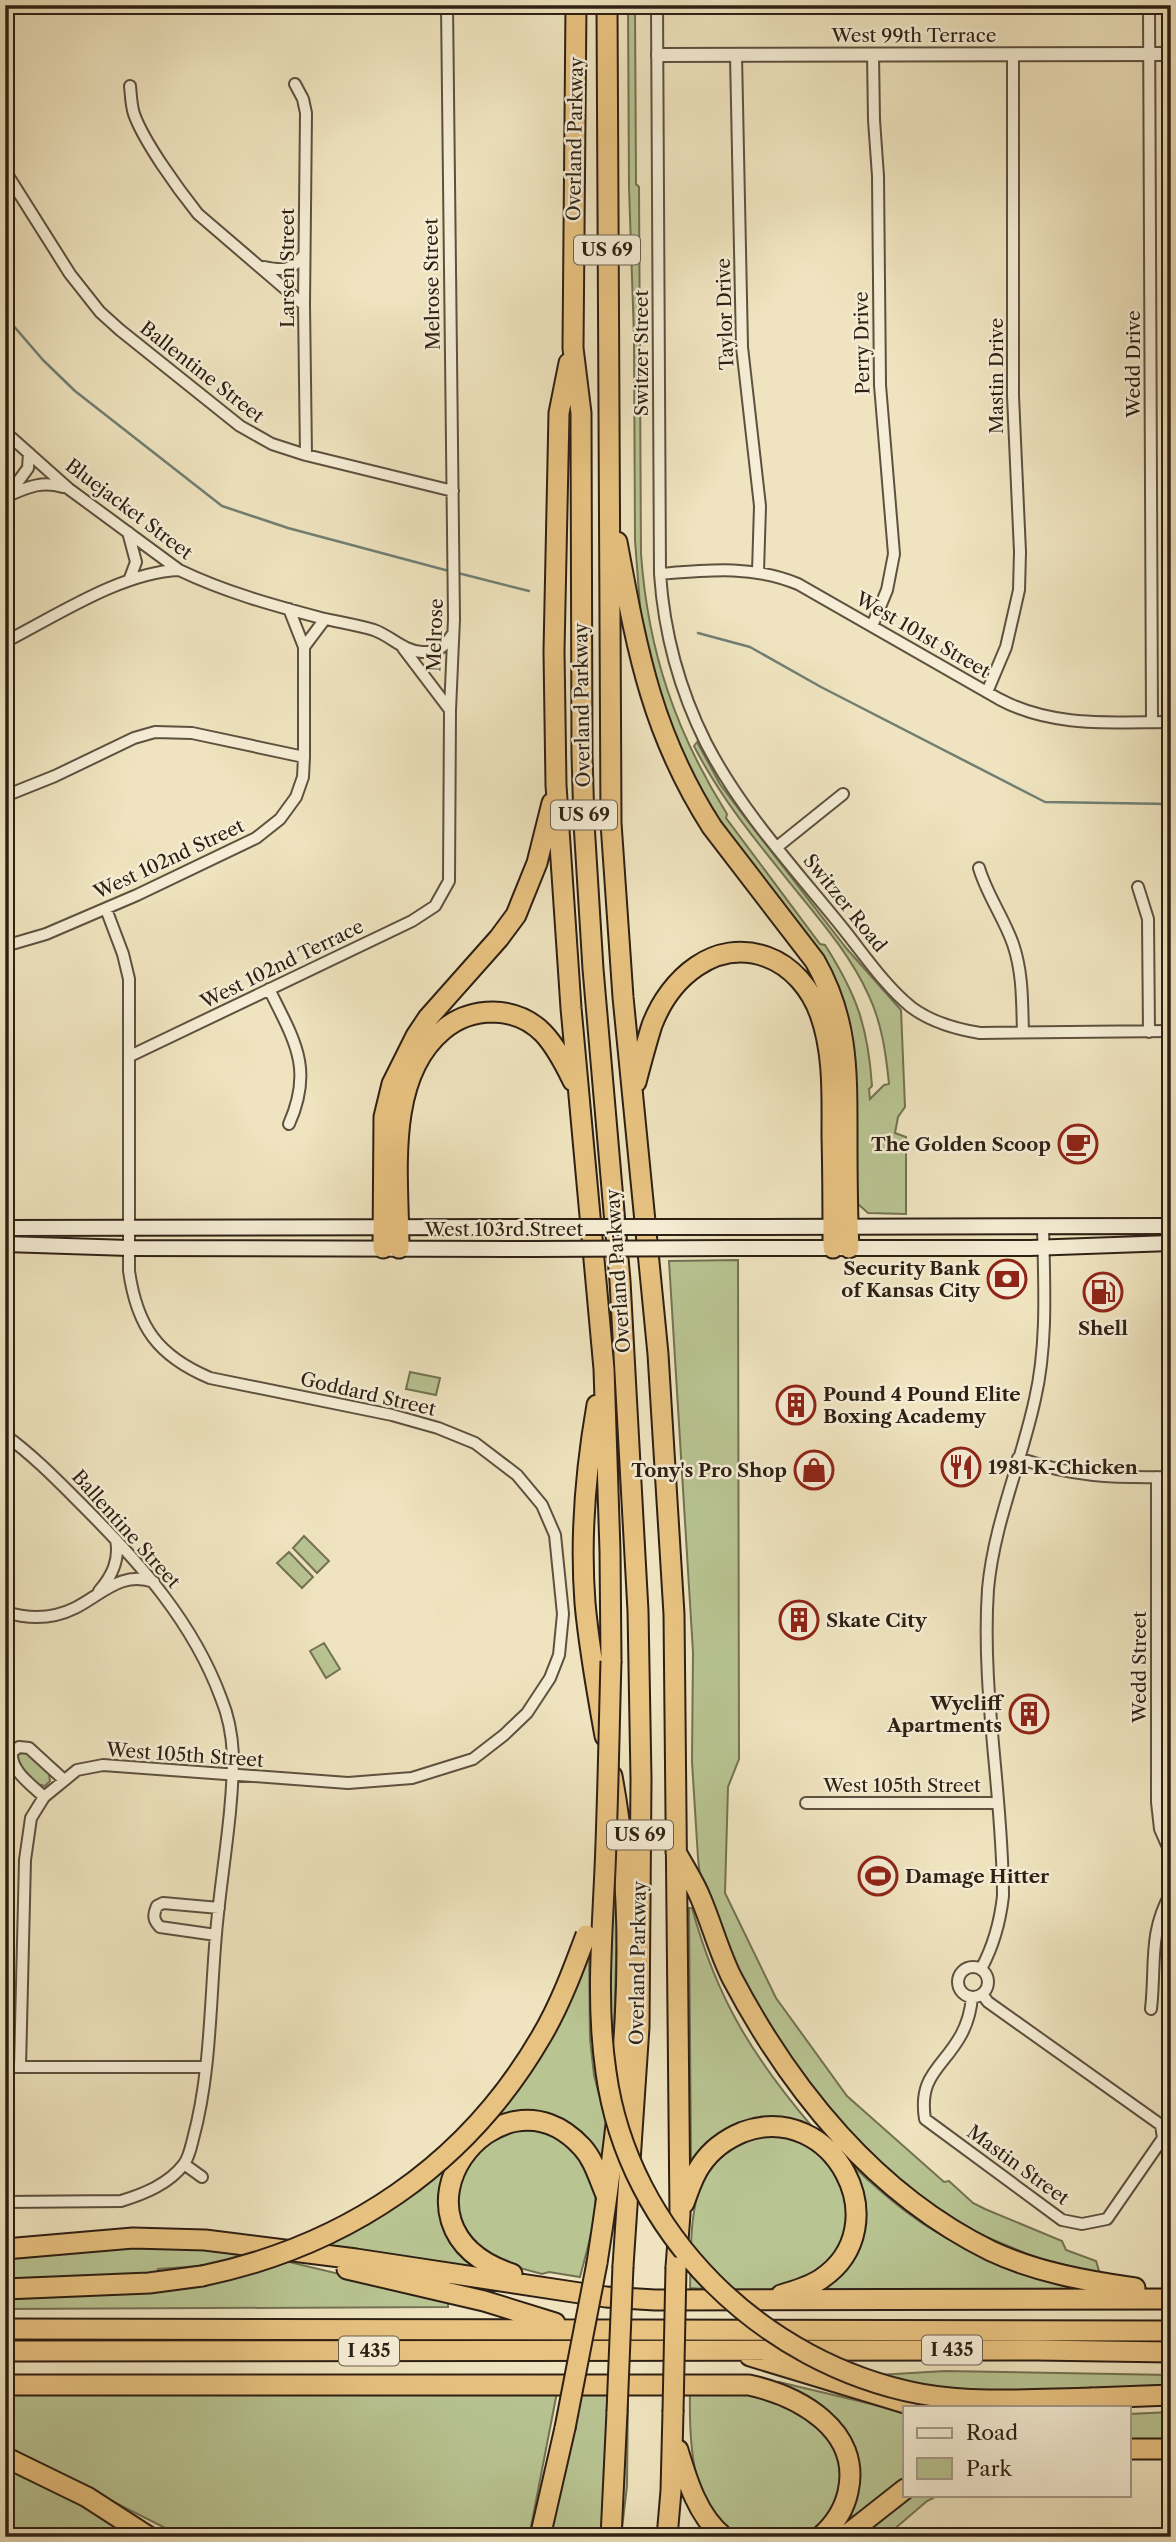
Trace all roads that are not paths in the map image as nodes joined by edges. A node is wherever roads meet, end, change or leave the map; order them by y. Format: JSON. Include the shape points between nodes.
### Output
{"nodes":[{"id":1,"x":447,"y":5,"type":"edge"},
{"id":2,"x":576,"y":5,"type":"edge"},
{"id":3,"x":607,"y":5,"type":"edge"},
{"id":4,"x":657,"y":5,"type":"edge"},
{"id":5,"x":1149,"y":5,"type":"edge"},
{"id":6,"x":873,"y":54,"type":"junction"},
{"id":7,"x":1013,"y":54,"type":"junction"},
{"id":8,"x":1149,"y":54,"type":"junction"},
{"id":9,"x":1171,"y":54,"type":"edge"},
{"id":10,"x":657,"y":55,"type":"junction"},
{"id":11,"x":736,"y":55,"type":"junction"},
{"id":12,"x":295,"y":84,"type":"dead end"},
{"id":13,"x":130,"y":86,"type":"dead end"},
{"id":14,"x":5,"y":171,"type":"edge"},
{"id":15,"x":304,"y":255,"type":"junction"},
{"id":16,"x":261,"y":266,"type":"junction"},
{"id":17,"x":304,"y":305,"type":"junction"},
{"id":18,"x":572,"y":348,"type":"junction"},
{"id":19,"x":5,"y":432,"type":"edge"},
{"id":20,"x":29,"y":453,"type":"junction"},
{"id":21,"x":306,"y":455,"type":"junction"},
{"id":22,"x":69,"y":489,"type":"junction"},
{"id":23,"x":453,"y":491,"type":"junction"},
{"id":24,"x":608,"y":495,"type":"junction"},
{"id":25,"x":6,"y":496,"type":"edge"},
{"id":26,"x":128,"y":532,"type":"junction"},
{"id":27,"x":453,"y":561,"type":"joint"},
{"id":28,"x":179,"y":570,"type":"junction"},
{"id":29,"x":758,"y":572,"type":"junction"},
{"id":30,"x":660,"y":575,"type":"junction"},
{"id":31,"x":130,"y":579,"type":"junction"},
{"id":32,"x":289,"y":610,"type":"junction"},
{"id":33,"x":325,"y":619,"type":"junction"},
{"id":34,"x":873,"y":626,"type":"junction"},
{"id":35,"x":453,"y":632,"type":"junction"},
{"id":36,"x":5,"y":642,"type":"edge"},
{"id":37,"x":304,"y":647,"type":"junction"},
{"id":38,"x":402,"y":647,"type":"junction"},
{"id":39,"x":987,"y":692,"type":"junction"},
{"id":40,"x":450,"y":710,"type":"junction"},
{"id":41,"x":1152,"y":722,"type":"junction"},
{"id":42,"x":1171,"y":722,"type":"edge"},
{"id":43,"x":304,"y":757,"type":"junction"},
{"id":44,"x":556,"y":785,"type":"junction"},
{"id":45,"x":843,"y":794,"type":"dead end"},
{"id":46,"x":5,"y":796,"type":"edge"},
{"id":47,"x":777,"y":847,"type":"junction"},
{"id":48,"x":979,"y":868,"type":"dead end"},
{"id":49,"x":1138,"y":887,"type":"dead end"},
{"id":50,"x":106,"y":909,"type":"junction"},
{"id":51,"x":5,"y":946,"type":"edge"},
{"id":52,"x":269,"y":989,"type":"junction"},
{"id":53,"x":1171,"y":1031,"type":"edge"},
{"id":54,"x":1023,"y":1032,"type":"junction"},
{"id":55,"x":1149,"y":1032,"type":"junction"},
{"id":56,"x":130,"y":1056,"type":"junction"},
{"id":57,"x":632,"y":1093,"type":"junction"},
{"id":58,"x":579,"y":1094,"type":"junction"},
{"id":59,"x":289,"y":1124,"type":"dead end"},
{"id":60,"x":1043,"y":1225,"type":"junction"},
{"id":61,"x":1171,"y":1226,"type":"edge"},
{"id":62,"x":840,"y":1227,"type":"junction"},
{"id":63,"x":5,"y":1228,"type":"edge"},
{"id":64,"x":130,"y":1228,"type":"junction"},
{"id":65,"x":391,"y":1228,"type":"junction"},
{"id":66,"x":1171,"y":1243,"type":"edge"},
{"id":67,"x":5,"y":1244,"type":"edge"},
{"id":68,"x":129,"y":1248,"type":"junction"},
{"id":69,"x":391,"y":1248,"type":"junction"},
{"id":70,"x":841,"y":1248,"type":"junction"},
{"id":71,"x":1044,"y":1248,"type":"junction"},
{"id":72,"x":604,"y":1369,"type":"junction"},
{"id":73,"x":5,"y":1435,"type":"edge"},
{"id":74,"x":1018,"y":1458,"type":"junction"},
{"id":75,"x":1171,"y":1477,"type":"edge"},
{"id":76,"x":1157,"y":1478,"type":"junction"},
{"id":77,"x":116,"y":1540,"type":"junction"},
{"id":78,"x":156,"y":1583,"type":"junction"},
{"id":79,"x":94,"y":1595,"type":"junction"},
{"id":80,"x":5,"y":1612,"type":"edge"},
{"id":81,"x":232,"y":1775,"type":"junction"},
{"id":82,"x":64,"y":1780,"type":"junction"},
{"id":83,"x":309,"y":1780,"type":"joint"},
{"id":84,"x":44,"y":1797,"type":"junction"},
{"id":85,"x":998,"y":1802,"type":"junction"},
{"id":86,"x":806,"y":1803,"type":"dead end"},
{"id":87,"x":675,"y":1851,"type":"junction"},
{"id":88,"x":1171,"y":1854,"type":"edge"},
{"id":89,"x":1171,"y":1893,"type":"edge"},
{"id":90,"x":604,"y":1897,"type":"junction"},
{"id":91,"x":219,"y":1908,"type":"junction"},
{"id":92,"x":216,"y":1934,"type":"junction"},
{"id":93,"x":981,"y":1969,"type":"junction"},
{"id":94,"x":977,"y":1996,"type":"junction"},
{"id":95,"x":1152,"y":2009,"type":"dead end"},
{"id":96,"x":5,"y":2067,"type":"edge"},
{"id":97,"x":20,"y":2067,"type":"junction"},
{"id":98,"x":205,"y":2067,"type":"junction"},
{"id":99,"x":184,"y":2164,"type":"junction"},
{"id":100,"x":202,"y":2176,"type":"dead end"},
{"id":101,"x":607,"y":2199,"type":"junction"},
{"id":102,"x":5,"y":2202,"type":"edge"},
{"id":103,"x":680,"y":2214,"type":"junction"},
{"id":104,"x":5,"y":2249,"type":"edge"},
{"id":105,"x":276,"y":2249,"type":"junction"},
{"id":106,"x":555,"y":2288,"type":"junction"},
{"id":107,"x":5,"y":2289,"type":"edge"},
{"id":108,"x":1171,"y":2290,"type":"edge"},
{"id":109,"x":1171,"y":2299,"type":"edge"},
{"id":110,"x":760,"y":2301,"type":"junction"},
{"id":111,"x":5,"y":2329,"type":"edge"},
{"id":112,"x":576,"y":2329,"type":"junction"},
{"id":113,"x":1171,"y":2331,"type":"edge"},
{"id":114,"x":733,"y":2350,"type":"junction"},
{"id":115,"x":5,"y":2351,"type":"edge"},
{"id":116,"x":1171,"y":2352,"type":"edge"},
{"id":117,"x":5,"y":2385,"type":"edge"},
{"id":118,"x":1171,"y":2395,"type":"edge"},
{"id":119,"x":1097,"y":2402,"type":"edge"},
{"id":120,"x":915,"y":2406,"type":"edge"},
{"id":121,"x":673,"y":2434,"type":"junction"},
{"id":122,"x":1130,"y":2449,"type":"edge"},
{"id":123,"x":1171,"y":2449,"type":"edge"},
{"id":124,"x":5,"y":2457,"type":"edge"},
{"id":125,"x":556,"y":2470,"type":"junction"},
{"id":126,"x":616,"y":2471,"type":"junction"},
{"id":127,"x":903,"y":2491,"type":"edge"},
{"id":128,"x":141,"y":2531,"type":"edge"},
{"id":129,"x":163,"y":2537,"type":"edge"},
{"id":130,"x":540,"y":2537,"type":"edge"},
{"id":131,"x":545,"y":2537,"type":"edge"},
{"id":132,"x":602,"y":2537,"type":"edge"},
{"id":133,"x":611,"y":2537,"type":"edge"},
{"id":134,"x":667,"y":2537,"type":"edge"},
{"id":135,"x":724,"y":2537,"type":"edge"},
{"id":136,"x":820,"y":2537,"type":"edge"},
{"id":137,"x":844,"y":2537,"type":"edge"}],
"edges":[{"from":1,"to":23,"type":"street","name":"Melrose Street"},
{"from":2,"to":18,"type":"highway","name":"Overland Parkway","number":"US 69"},
{"from":3,"to":24,"type":"highway","name":"Overland Parkway","number":"US 69"},
{"from":4,"to":10,"type":"street","name":"Switzer Street"},
{"from":5,"to":8,"type":"street","name":"Wedd Drive"},
{"from":6,"to":7,"type":"street","name":"West 99th Terrace"},
{"from":6,"to":11,"type":"street","name":"West 99th Terrace"},
{"from":6,"to":34,"type":"street","name":"Perry Drive","via":[[880,385],[894,554]]},
{"from":7,"to":8,"type":"street","name":"West 99th Terrace"},
{"from":7,"to":39,"type":"street","name":"Mastin Drive","via":[[1013,396],[1019,590],[1009,637]]},
{"from":8,"to":9,"type":"street","name":"West 99th Terrace"},
{"from":8,"to":41,"type":"street","name":"Wedd Drive"},
{"from":10,"to":11,"type":"street","name":"West 99th Terrace"},
{"from":10,"to":30,"type":"street","name":"Switzer Street"},
{"from":11,"to":29,"type":"street","name":"Taylor Drive","via":[[741,335],[761,523]]},
{"from":12,"to":15,"type":"street","name":"Larsen Street","via":[[306,113]]},
{"from":13,"to":16,"type":"street","via":[[139,125],[183,195],[198,214]]},
{"from":14,"to":21,"type":"street","name":"Ballentine Street","via":[[70,274],[120,330],[249,432]]},
{"from":15,"to":16,"type":"street","via":[[295,266],[279,270]]},
{"from":15,"to":17,"type":"street","name":"Larsen Street"},
{"from":16,"to":17,"type":"street"},
{"from":17,"to":21,"type":"street","name":"Larsen Street"},
{"from":18,"to":44,"type":"highway","via":[[559,413]]},
{"from":18,"to":126,"type":"highway","name":"Overland Parkway","number":"US 69","bridge":true,"via":[[581,413],[587,876],[620,1281],[638,1611],[639,2027],[623,2266]]},
{"from":19,"to":20,"type":"street","name":"Bluejacket Street"},
{"from":20,"to":22,"type":"street","name":"Bluejacket Street"},
{"from":20,"to":25,"type":"street","via":[[28,468]]},
{"from":21,"to":23,"type":"street","name":"Ballentine Street"},
{"from":22,"to":25,"type":"street","via":[[38,484]]},
{"from":22,"to":26,"type":"street","name":"Bluejacket Street"},
{"from":23,"to":27,"type":"street","name":"Melrose Street"},
{"from":24,"to":57,"type":"highway","name":"Overland Parkway","number":"US 69","via":[[611,823]]},
{"from":24,"to":62,"type":"highway","via":[[638,650],[661,730],[698,804],[803,943],[825,978],[838,1013],[846,1058]]},
{"from":26,"to":28,"type":"street","name":"Bluejacket Street"},
{"from":26,"to":31,"type":"street","via":[[136,562]]},
{"from":27,"to":35,"type":"street","name":"Melrose"},
{"from":28,"to":31,"type":"street"},
{"from":28,"to":32,"type":"street","name":"Bluejacket Street"},
{"from":29,"to":30,"type":"street","name":"West 101st Street","via":[[730,569]]},
{"from":29,"to":34,"type":"street","name":"West 101st Street","via":[[798,584]]},
{"from":30,"to":47,"type":"street","name":"Switzer Road","via":[[672,651],[692,711],[731,785]]},
{"from":31,"to":36,"type":"street"},
{"from":32,"to":33,"type":"street","name":"Bluejacket Street"},
{"from":32,"to":37,"type":"street"},
{"from":33,"to":37,"type":"street"},
{"from":33,"to":38,"type":"street","name":"Bluejacket Street","via":[[375,631]]},
{"from":34,"to":39,"type":"street","name":"West 101st Street"},
{"from":35,"to":38,"type":"street","name":"Bluejacket Street","via":[[444,647],[434,652]]},
{"from":35,"to":40,"type":"street","name":"Melrose"},
{"from":37,"to":43,"type":"street"},
{"from":38,"to":40,"type":"street","name":"Bluejacket Street"},
{"from":39,"to":41,"type":"street","name":"West 101st Street","via":[[1051,719]]},
{"from":40,"to":52,"type":"street","name":"West 102nd Terrace","via":[[450,866],[443,895],[412,921]]},
{"from":41,"to":42,"type":"street","name":"West 101st Street"},
{"from":43,"to":46,"type":"street","via":[[192,733],[155,732]]},
{"from":43,"to":50,"type":"street","name":"West 102nd Street","via":[[296,797],[273,826]]},
{"from":44,"to":58,"type":"highway"},
{"from":44,"to":65,"type":"highway","via":[[537,863],[516,915],[428,1018],[392,1084],[384,1117]]},
{"from":45,"to":47,"type":"street"},
{"from":47,"to":54,"type":"street","name":"Switzer Road","via":[[911,1007],[958,1029]]},
{"from":48,"to":54,"type":"street","via":[[1020,970]]},
{"from":49,"to":55,"type":"street","via":[[1148,919]]},
{"from":50,"to":51,"type":"street","name":"West 102nd Street"},
{"from":50,"to":56,"type":"street","name":"Goddard Street","via":[[128,979]]},
{"from":52,"to":56,"type":"street","name":"West 102nd Terrace"},
{"from":52,"to":59,"type":"street","via":[[295,1044],[301,1070],[300,1094]]},
{"from":53,"to":55,"type":"street","name":"Switzer Road"},
{"from":54,"to":55,"type":"street","name":"Switzer Road"},
{"from":56,"to":64,"type":"street","name":"Goddard Street"},
{"from":57,"to":62,"type":"highway","via":[[653,1024],[688,972],[707,959],[732,952],[752,953],[783,965],[811,996],[826,1036]]},
{"from":57,"to":87,"type":"highway","name":"Overland Parkway","number":"US 69","via":[[658,1354],[674,1614]]},
{"from":58,"to":65,"type":"highway","via":[[556,1047],[530,1022],[506,1013],[485,1012],[450,1024],[420,1057],[404,1097]]},
{"from":58,"to":72,"type":"highway"},
{"from":60,"to":61,"type":"main road","name":"West 103rd Street"},
{"from":60,"to":62,"type":"main road","name":"West 103rd Street"},
{"from":60,"to":71,"type":"street"},
{"from":62,"to":65,"type":"main road","name":"West 103rd Street","bridge":true},
{"from":62,"to":70,"type":"highway"},
{"from":63,"to":64,"type":"main road","name":"West 103rd Street"},
{"from":64,"to":65,"type":"main road","name":"West 103rd Street"},
{"from":64,"to":68,"type":"street","name":"Goddard Street"},
{"from":65,"to":69,"type":"highway"},
{"from":66,"to":71,"type":"main road","name":"West 103rd Street"},
{"from":67,"to":68,"type":"main road","name":"West 103rd Street"},
{"from":68,"to":69,"type":"main road","name":"West 103rd Street"},
{"from":68,"to":83,"type":"street","name":"Goddard Street","via":[[132,1293],[146,1330],[190,1369],[223,1381],[416,1421],[475,1443],[529,1488],[555,1535],[563,1614],[559,1655],[527,1713],[505,1735],[472,1759],[412,1778],[348,1783]]},
{"from":69,"to":70,"type":"main road","name":"West 103rd Street","bridge":true},
{"from":70,"to":71,"type":"main road","name":"West 103rd Street"},
{"from":71,"to":74,"type":"street","via":[[1040,1371]]},
{"from":72,"to":90,"type":"highway","bridge":true,"via":[[611,1661]]},
{"from":72,"to":101,"type":"highway","via":[[591,1443],[585,1577],[592,1662],[626,1872],[625,2004]]},
{"from":73,"to":77,"type":"street","name":"Ballentine Street","via":[[36,1458]]},
{"from":74,"to":76,"type":"street","via":[[1088,1476]]},
{"from":74,"to":85,"type":"street","via":[[1001,1513],[989,1587],[987,1652]]},
{"from":75,"to":76,"type":"street"},
{"from":76,"to":88,"type":"street","name":"Wedd Street","via":[[1157,1801],[1160,1829]]},
{"from":77,"to":78,"type":"street","name":"Ballentine Street"},
{"from":77,"to":79,"type":"street","via":[[115,1566]]},
{"from":78,"to":79,"type":"street","via":[[140,1577],[128,1579]]},
{"from":78,"to":81,"type":"street","name":"Ballentine Street","via":[[198,1648],[220,1695],[232,1737]]},
{"from":79,"to":80,"type":"street","via":[[53,1616]]},
{"from":81,"to":82,"type":"street","name":"West 105th Street","via":[[103,1765],[77,1770]]},
{"from":81,"to":83,"type":"street","name":"West 105th Street"},
{"from":81,"to":91,"type":"street","name":"Ballentine Street"},
{"from":82,"to":84,"type":"street","name":"West 105th Street"},
{"from":82,"to":84,"type":"street","via":[[29,1748],[12,1752],[11,1761],[18,1772]]},
{"from":84,"to":97,"type":"street","name":"West 105th Street","via":[[31,1818],[25,1860]]},
{"from":85,"to":86,"type":"street","name":"West 105th Street"},
{"from":85,"to":93,"type":"street","via":[[1003,1896],[994,1945]]},
{"from":87,"to":103,"type":"highway","name":"Overland Parkway","number":"US 69"},
{"from":87,"to":108,"type":"highway","via":[[701,1896],[725,1964],[773,2049],[814,2106],[867,2164],[929,2214],[1023,2264],[1077,2278]]},
{"from":89,"to":95,"type":"street","via":[[1153,1941]]},
{"from":90,"to":107,"type":"highway","bridge":true,"via":[[555,2011],[506,2091],[455,2147],[392,2199],[326,2236],[270,2259],[202,2276]]},
{"from":90,"to":119,"type":"highway","bridge":true,"via":[[601,2020],[606,2075],[618,2124],[648,2197],[708,2279],[777,2337],[822,2362],[888,2386],[947,2398]]},
{"from":91,"to":92,"type":"street","name":"Ballentine Street"},
{"from":91,"to":92,"type":"street","via":[[163,1903],[153,1914],[160,1927]]},
{"from":92,"to":98,"type":"street","name":"Ballentine Street"},
{"from":93,"to":94,"type":"street","via":[[988,1981]]},
{"from":93,"to":94,"type":"street","via":[[966,1968],[957,1979],[962,1994]]},
{"from":94,"to":94,"type":"street","name":"Mastin Street","via":[[961,2035],[930,2078],[922,2100],[925,2119],[1062,2220],[1082,2224],[1107,2219],[1163,2138],[1161,2125]]},
{"from":96,"to":97,"type":"street"},
{"from":97,"to":98,"type":"street"},
{"from":98,"to":99,"type":"street","name":"Ballentine Street","via":[[202,2107]]},
{"from":99,"to":100,"type":"street"},
{"from":99,"to":102,"type":"street","via":[[155,2188],[121,2201]]},
{"from":101,"to":106,"type":"highway","via":[[582,2147],[546,2124],[496,2127],[462,2156],[449,2193],[452,2219],[462,2241],[494,2268]]},
{"from":101,"to":125,"type":"highway","bridge":true},
{"from":103,"to":110,"type":"highway","via":[[701,2164],[724,2142],[746,2131],[771,2127],[807,2135],[839,2161],[851,2185],[855,2208],[845,2251],[822,2278],[800,2290]]},
{"from":103,"to":121,"type":"highway","name":"Overland Parkway","number":"US 69","bridge":true},
{"from":104,"to":105,"type":"highway","via":[[166,2238]]},
{"from":105,"to":106,"type":"highway"},
{"from":105,"to":112,"type":"highway"},
{"from":106,"to":110,"type":"highway","via":[[606,2297]]},
{"from":109,"to":110,"type":"highway"},
{"from":111,"to":112,"type":"highway","number":"I 435"},
{"from":112,"to":113,"type":"highway","number":"I 435"},
{"from":114,"to":115,"type":"highway","number":"I 435"},
{"from":114,"to":116,"type":"highway","number":"I 435"},
{"from":114,"to":120,"type":"highway"},
{"from":117,"to":136,"type":"highway","via":[[749,2385],[797,2400],[824,2420],[841,2442],[849,2485],[843,2508]]},
{"from":118,"to":119,"type":"highway"},
{"from":121,"to":134,"type":"highway","name":"Overland Parkway","number":"US 69"},
{"from":121,"to":135,"type":"highway","via":[[688,2485]]},
{"from":122,"to":123,"type":"highway"},
{"from":124,"to":128,"type":"highway","via":[[66,2486]]},
{"from":125,"to":130,"type":"highway"},
{"from":125,"to":131,"type":"highway"},
{"from":126,"to":132,"type":"highway"},
{"from":126,"to":133,"type":"highway","name":"Overland Parkway","number":"US 69"},
{"from":127,"to":137,"type":"highway"},
{"from":128,"to":129,"type":"highway"}]}
